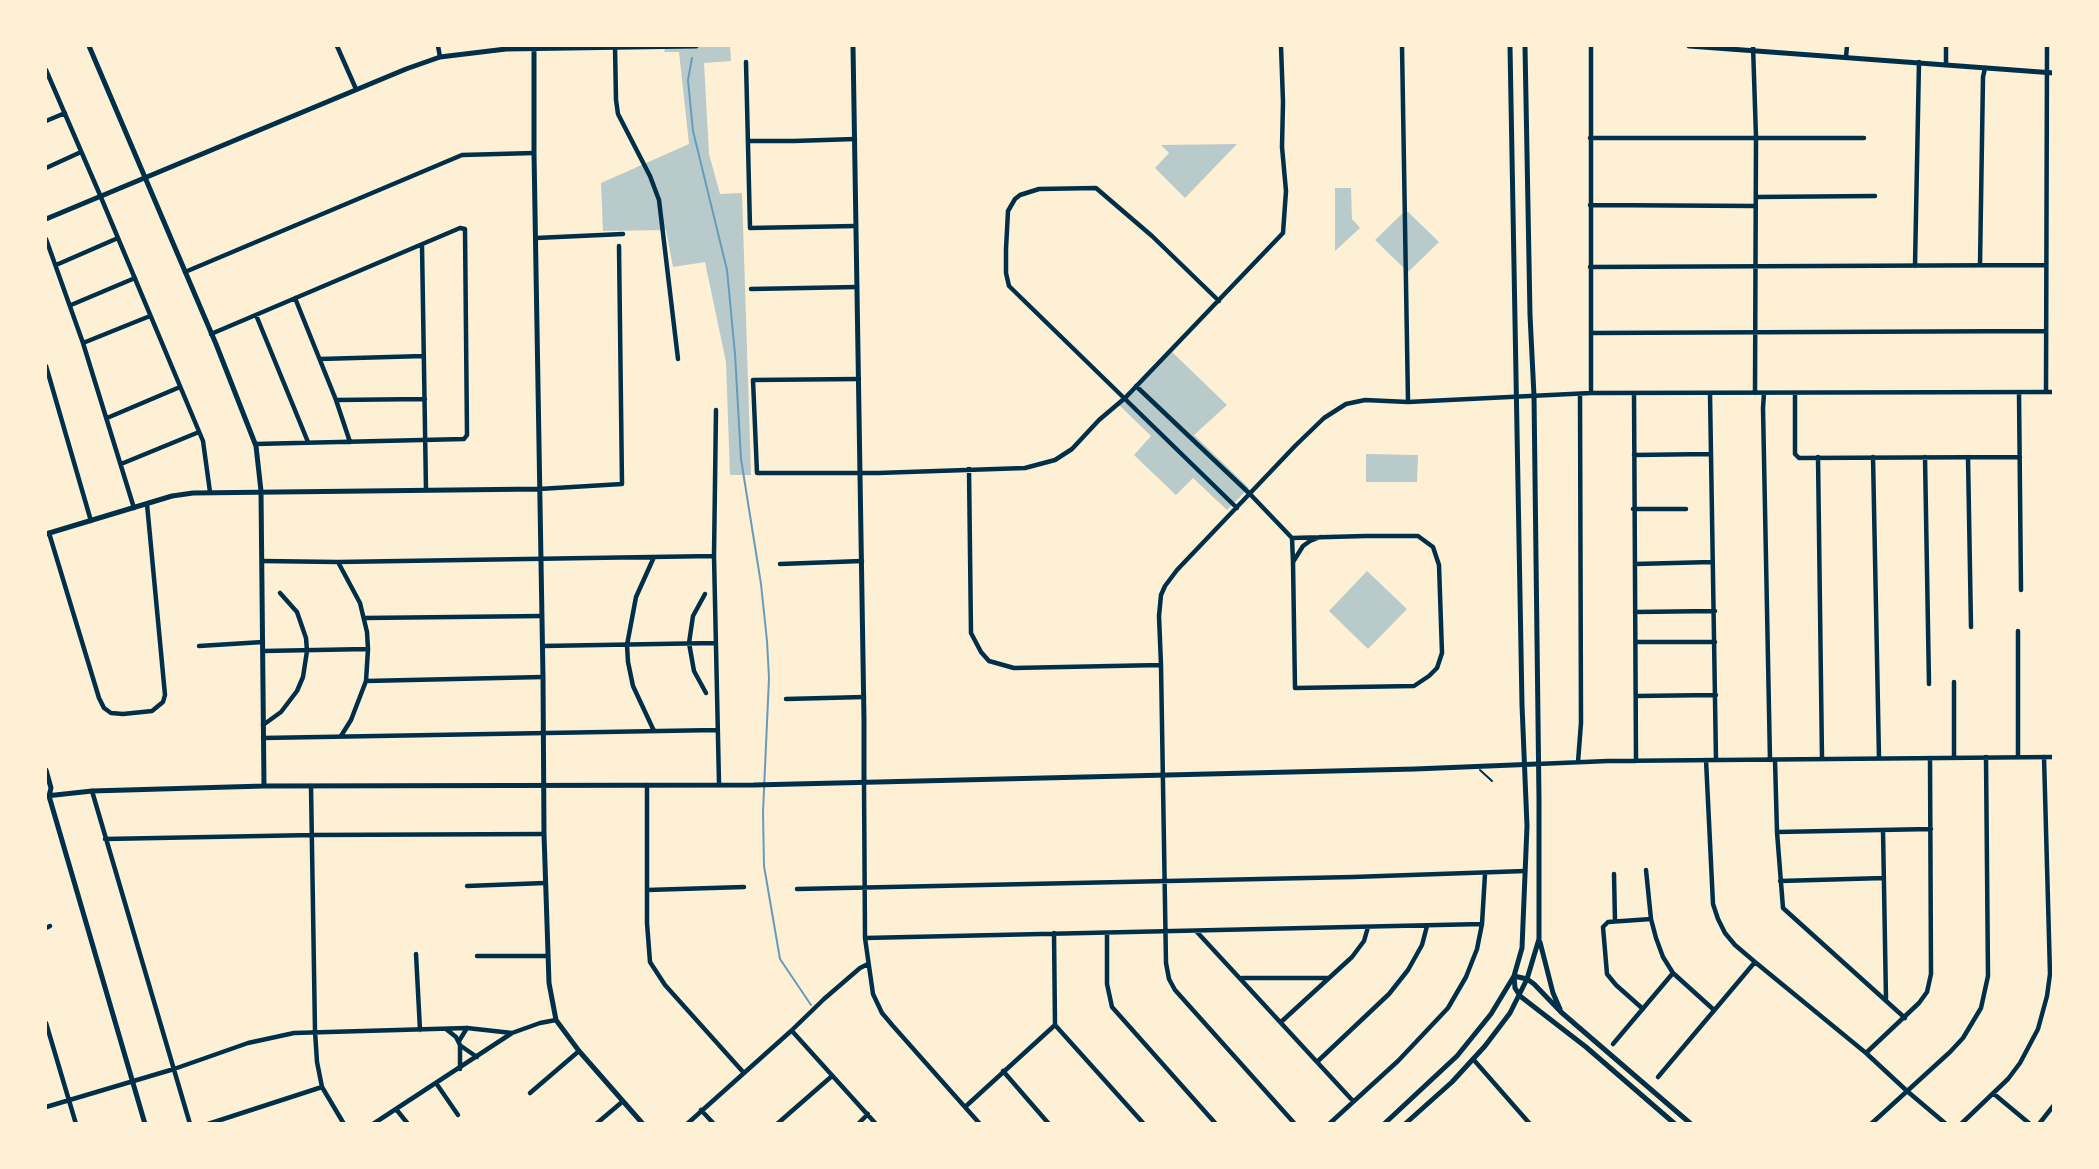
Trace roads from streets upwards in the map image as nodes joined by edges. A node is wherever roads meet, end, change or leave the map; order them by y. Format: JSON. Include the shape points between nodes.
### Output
{"nodes":[{"id":1,"x":89,"y":46,"type":"edge"},
{"id":2,"x":337,"y":46,"type":"edge"},
{"id":3,"x":438,"y":46,"type":"edge"},
{"id":4,"x":614,"y":46,"type":"edge"},
{"id":5,"x":696,"y":46,"type":"edge"},
{"id":6,"x":853,"y":46,"type":"edge"},
{"id":7,"x":1281,"y":46,"type":"edge"},
{"id":8,"x":1402,"y":46,"type":"edge"},
{"id":9,"x":1510,"y":46,"type":"edge"},
{"id":10,"x":1525,"y":46,"type":"edge"},
{"id":11,"x":1591,"y":46,"type":"edge"},
{"id":12,"x":1689,"y":46,"type":"edge"},
{"id":13,"x":1847,"y":46,"type":"edge"},
{"id":14,"x":1946,"y":46,"type":"edge"},
{"id":15,"x":2047,"y":46,"type":"edge"},
{"id":16,"x":534,"y":47,"type":"edge"},
{"id":17,"x":1753,"y":48,"type":"edge"},
{"id":18,"x":440,"y":57,"type":"junction"},
{"id":19,"x":1846,"y":57,"type":"junction"},
{"id":20,"x":746,"y":62,"type":"dead end"},
{"id":21,"x":1919,"y":62,"type":"junction"},
{"id":22,"x":1946,"y":65,"type":"junction"},
{"id":23,"x":1986,"y":67,"type":"junction"},
{"id":24,"x":2050,"y":72,"type":"edge"},
{"id":25,"x":46,"y":74,"type":"edge"},
{"id":26,"x":356,"y":89,"type":"junction"},
{"id":27,"x":65,"y":113,"type":"junction"},
{"id":28,"x":46,"y":121,"type":"edge"},
{"id":29,"x":1756,"y":137,"type":"junction"},
{"id":30,"x":1590,"y":138,"type":"junction"},
{"id":31,"x":1864,"y":138,"type":"dead end"},
{"id":32,"x":855,"y":139,"type":"junction"},
{"id":33,"x":749,"y":141,"type":"junction"},
{"id":34,"x":81,"y":152,"type":"junction"},
{"id":35,"x":534,"y":153,"type":"junction"},
{"id":36,"x":46,"y":168,"type":"edge"},
{"id":37,"x":145,"y":177,"type":"junction"},
{"id":38,"x":100,"y":195,"type":"junction"},
{"id":39,"x":1875,"y":196,"type":"dead end"},
{"id":40,"x":1756,"y":197,"type":"junction"},
{"id":41,"x":1590,"y":205,"type":"junction"},
{"id":42,"x":1756,"y":206,"type":"junction"},
{"id":43,"x":46,"y":219,"type":"edge"},
{"id":44,"x":856,"y":226,"type":"junction"},
{"id":45,"x":623,"y":234,"type":"dead end"},
{"id":46,"x":118,"y":238,"type":"junction"},
{"id":47,"x":536,"y":238,"type":"junction"},
{"id":48,"x":46,"y":239,"type":"edge"},
{"id":49,"x":422,"y":244,"type":"junction"},
{"id":50,"x":619,"y":246,"type":"dead end"},
{"id":51,"x":56,"y":265,"type":"junction"},
{"id":52,"x":1980,"y":265,"type":"junction"},
{"id":53,"x":2046,"y":265,"type":"junction"},
{"id":54,"x":1915,"y":266,"type":"junction"},
{"id":55,"x":1590,"y":267,"type":"junction"},
{"id":56,"x":1755,"y":267,"type":"junction"},
{"id":57,"x":186,"y":272,"type":"junction"},
{"id":58,"x":135,"y":278,"type":"junction"},
{"id":59,"x":857,"y":287,"type":"junction"},
{"id":60,"x":751,"y":289,"type":"dead end"},
{"id":61,"x":295,"y":298,"type":"junction"},
{"id":62,"x":1219,"y":301,"type":"junction"},
{"id":63,"x":71,"y":305,"type":"junction"},
{"id":64,"x":256,"y":315,"type":"junction"},
{"id":65,"x":150,"y":316,"type":"junction"},
{"id":66,"x":1755,"y":331,"type":"junction"},
{"id":67,"x":2046,"y":331,"type":"junction"},
{"id":68,"x":1592,"y":333,"type":"junction"},
{"id":69,"x":211,"y":334,"type":"junction"},
{"id":70,"x":83,"y":343,"type":"junction"},
{"id":71,"x":424,"y":356,"type":"junction"},
{"id":72,"x":320,"y":359,"type":"junction"},
{"id":73,"x":678,"y":359,"type":"dead end"},
{"id":74,"x":46,"y":366,"type":"edge"},
{"id":75,"x":859,"y":379,"type":"junction"},
{"id":76,"x":1136,"y":386,"type":"junction"},
{"id":77,"x":180,"y":387,"type":"junction"},
{"id":78,"x":2046,"y":392,"type":"junction"},
{"id":79,"x":2053,"y":392,"type":"edge"},
{"id":80,"x":1591,"y":393,"type":"junction"},
{"id":81,"x":1634,"y":393,"type":"junction"},
{"id":82,"x":1710,"y":393,"type":"junction"},
{"id":83,"x":1755,"y":393,"type":"junction"},
{"id":84,"x":1764,"y":393,"type":"junction"},
{"id":85,"x":1795,"y":393,"type":"junction"},
{"id":86,"x":2019,"y":393,"type":"junction"},
{"id":87,"x":1580,"y":394,"type":"junction"},
{"id":88,"x":1534,"y":396,"type":"junction"},
{"id":89,"x":1517,"y":397,"type":"junction"},
{"id":90,"x":1125,"y":398,"type":"junction"},
{"id":91,"x":425,"y":399,"type":"junction"},
{"id":92,"x":336,"y":401,"type":"junction"},
{"id":93,"x":1408,"y":402,"type":"junction"},
{"id":94,"x":716,"y":410,"type":"dead end"},
{"id":95,"x":107,"y":418,"type":"junction"},
{"id":96,"x":199,"y":432,"type":"junction"},
{"id":97,"x":426,"y":441,"type":"junction"},
{"id":98,"x":308,"y":442,"type":"junction"},
{"id":99,"x":350,"y":442,"type":"junction"},
{"id":100,"x":255,"y":444,"type":"junction"},
{"id":101,"x":1711,"y":454,"type":"junction"},
{"id":102,"x":1634,"y":455,"type":"junction"},
{"id":103,"x":1818,"y":457,"type":"junction"},
{"id":104,"x":1873,"y":457,"type":"junction"},
{"id":105,"x":1925,"y":457,"type":"junction"},
{"id":106,"x":1968,"y":457,"type":"junction"},
{"id":107,"x":2020,"y":457,"type":"junction"},
{"id":108,"x":121,"y":464,"type":"junction"},
{"id":109,"x":969,"y":469,"type":"junction"},
{"id":110,"x":860,"y":472,"type":"junction"},
{"id":111,"x":539,"y":489,"type":"junction"},
{"id":112,"x":426,"y":490,"type":"junction"},
{"id":113,"x":261,"y":491,"type":"junction"},
{"id":114,"x":210,"y":492,"type":"junction"},
{"id":115,"x":1250,"y":494,"type":"junction"},
{"id":116,"x":147,"y":504,"type":"junction"},
{"id":117,"x":134,"y":508,"type":"junction"},
{"id":118,"x":1237,"y":508,"type":"junction"},
{"id":119,"x":1633,"y":509,"type":"junction"},
{"id":120,"x":1686,"y":509,"type":"dead end"},
{"id":121,"x":91,"y":521,"type":"junction"},
{"id":122,"x":47,"y":534,"type":"edge"},
{"id":123,"x":1320,"y":537,"type":"junction"},
{"id":124,"x":1292,"y":538,"type":"junction"},
{"id":125,"x":714,"y":556,"type":"junction"},
{"id":126,"x":654,"y":557,"type":"junction"},
{"id":127,"x":542,"y":559,"type":"junction"},
{"id":128,"x":262,"y":561,"type":"junction"},
{"id":129,"x":862,"y":561,"type":"junction"},
{"id":130,"x":338,"y":562,"type":"junction"},
{"id":131,"x":1293,"y":562,"type":"junction"},
{"id":132,"x":1712,"y":562,"type":"junction"},
{"id":133,"x":780,"y":564,"type":"dead end"},
{"id":134,"x":1635,"y":564,"type":"junction"},
{"id":135,"x":2021,"y":590,"type":"dead end"},
{"id":136,"x":280,"y":593,"type":"dead end"},
{"id":137,"x":705,"y":594,"type":"dead end"},
{"id":138,"x":1715,"y":611,"type":"junction"},
{"id":139,"x":1635,"y":612,"type":"junction"},
{"id":140,"x":542,"y":616,"type":"junction"},
{"id":141,"x":364,"y":618,"type":"junction"},
{"id":142,"x":1971,"y":627,"type":"dead end"},
{"id":143,"x":2018,"y":631,"type":"dead end"},
{"id":144,"x":263,"y":642,"type":"junction"},
{"id":145,"x":1636,"y":642,"type":"junction"},
{"id":146,"x":1714,"y":642,"type":"junction"},
{"id":147,"x":689,"y":643,"type":"junction"},
{"id":148,"x":715,"y":643,"type":"junction"},
{"id":149,"x":627,"y":645,"type":"junction"},
{"id":150,"x":199,"y":646,"type":"dead end"},
{"id":151,"x":543,"y":646,"type":"junction"},
{"id":152,"x":368,"y":649,"type":"junction"},
{"id":153,"x":263,"y":651,"type":"junction"},
{"id":154,"x":307,"y":651,"type":"junction"},
{"id":155,"x":1161,"y":665,"type":"junction"},
{"id":156,"x":543,"y":677,"type":"junction"},
{"id":157,"x":366,"y":681,"type":"junction"},
{"id":158,"x":1954,"y":682,"type":"dead end"},
{"id":159,"x":1929,"y":684,"type":"dead end"},
{"id":160,"x":706,"y":692,"type":"dead end"},
{"id":161,"x":1716,"y":695,"type":"junction"},
{"id":162,"x":1636,"y":696,"type":"junction"},
{"id":163,"x":864,"y":697,"type":"junction"},
{"id":164,"x":786,"y":699,"type":"dead end"},
{"id":165,"x":263,"y":725,"type":"junction"},
{"id":166,"x":717,"y":730,"type":"junction"},
{"id":167,"x":654,"y":731,"type":"junction"},
{"id":168,"x":544,"y":733,"type":"junction"},
{"id":169,"x":340,"y":737,"type":"junction"},
{"id":170,"x":263,"y":738,"type":"junction"},
{"id":171,"x":1986,"y":757,"type":"junction"},
{"id":172,"x":2018,"y":757,"type":"junction"},
{"id":173,"x":2044,"y":757,"type":"junction"},
{"id":174,"x":2053,"y":757,"type":"edge"},
{"id":175,"x":1822,"y":758,"type":"junction"},
{"id":176,"x":1879,"y":758,"type":"junction"},
{"id":177,"x":1930,"y":758,"type":"junction"},
{"id":178,"x":1954,"y":758,"type":"junction"},
{"id":179,"x":1706,"y":760,"type":"junction"},
{"id":180,"x":1716,"y":760,"type":"junction"},
{"id":181,"x":1773,"y":760,"type":"junction"},
{"id":182,"x":1636,"y":761,"type":"junction"},
{"id":183,"x":1578,"y":762,"type":"junction"},
{"id":184,"x":1538,"y":764,"type":"junction"},
{"id":185,"x":1525,"y":765,"type":"junction"},
{"id":186,"x":46,"y":770,"type":"edge"},
{"id":187,"x":1163,"y":774,"type":"junction"},
{"id":188,"x":863,"y":782,"type":"junction"},
{"id":189,"x":719,"y":783,"type":"junction"},
{"id":190,"x":647,"y":785,"type":"junction"},
{"id":191,"x":264,"y":786,"type":"junction"},
{"id":192,"x":311,"y":786,"type":"junction"},
{"id":193,"x":544,"y":786,"type":"junction"},
{"id":194,"x":92,"y":791,"type":"junction"},
{"id":195,"x":47,"y":795,"type":"edge"},
{"id":196,"x":1931,"y":829,"type":"junction"},
{"id":197,"x":1883,"y":830,"type":"junction"},
{"id":198,"x":1777,"y":832,"type":"junction"},
{"id":199,"x":2047,"y":832,"type":"junction"},
{"id":200,"x":2053,"y":832,"type":"edge"},
{"id":201,"x":544,"y":834,"type":"junction"},
{"id":202,"x":313,"y":835,"type":"junction"},
{"id":203,"x":105,"y":839,"type":"junction"},
{"id":204,"x":1646,"y":870,"type":"dead end"},
{"id":205,"x":1525,"y":872,"type":"junction"},
{"id":206,"x":1485,"y":874,"type":"junction"},
{"id":207,"x":1614,"y":874,"type":"dead end"},
{"id":208,"x":1884,"y":878,"type":"junction"},
{"id":209,"x":1166,"y":880,"type":"junction"},
{"id":210,"x":1779,"y":881,"type":"junction"},
{"id":211,"x":545,"y":883,"type":"junction"},
{"id":212,"x":467,"y":886,"type":"dead end"},
{"id":213,"x":863,"y":886,"type":"junction"},
{"id":214,"x":744,"y":887,"type":"dead end"},
{"id":215,"x":797,"y":889,"type":"dead end"},
{"id":216,"x":647,"y":890,"type":"junction"},
{"id":217,"x":1651,"y":919,"type":"junction"},
{"id":218,"x":1615,"y":921,"type":"junction"},
{"id":219,"x":1482,"y":924,"type":"junction"},
{"id":220,"x":1427,"y":926,"type":"junction"},
{"id":221,"x":1368,"y":927,"type":"junction"},
{"id":222,"x":1197,"y":932,"type":"junction"},
{"id":223,"x":1054,"y":933,"type":"junction"},
{"id":224,"x":1107,"y":933,"type":"junction"},
{"id":225,"x":1165,"y":933,"type":"junction"},
{"id":226,"x":865,"y":938,"type":"junction"},
{"id":227,"x":1539,"y":939,"type":"junction"},
{"id":228,"x":416,"y":954,"type":"dead end"},
{"id":229,"x":477,"y":956,"type":"dead end"},
{"id":230,"x":547,"y":956,"type":"junction"},
{"id":231,"x":1755,"y":962,"type":"junction"},
{"id":232,"x":868,"y":964,"type":"junction"},
{"id":233,"x":1673,"y":973,"type":"junction"},
{"id":234,"x":1514,"y":976,"type":"junction"},
{"id":235,"x":1241,"y":978,"type":"junction"},
{"id":236,"x":1329,"y":978,"type":"junction"},
{"id":237,"x":1527,"y":979,"type":"junction"},
{"id":238,"x":1520,"y":996,"type":"junction"},
{"id":239,"x":1886,"y":999,"type":"junction"},
{"id":240,"x":1643,"y":1009,"type":"junction"},
{"id":241,"x":1714,"y":1010,"type":"junction"},
{"id":242,"x":1561,"y":1012,"type":"junction"},
{"id":243,"x":1905,"y":1018,"type":"junction"},
{"id":244,"x":556,"y":1020,"type":"junction"},
{"id":245,"x":1281,"y":1022,"type":"junction"},
{"id":246,"x":46,"y":1023,"type":"edge"},
{"id":247,"x":1055,"y":1025,"type":"junction"},
{"id":248,"x":467,"y":1028,"type":"junction"},
{"id":249,"x":445,"y":1029,"type":"junction"},
{"id":250,"x":420,"y":1030,"type":"junction"},
{"id":251,"x":315,"y":1031,"type":"junction"},
{"id":252,"x":791,"y":1031,"type":"junction"},
{"id":253,"x":512,"y":1033,"type":"junction"},
{"id":254,"x":460,"y":1043,"type":"junction"},
{"id":255,"x":52,"y":1044,"type":"junction"},
{"id":256,"x":1613,"y":1044,"type":"dead end"},
{"id":257,"x":46,"y":1046,"type":"edge"},
{"id":258,"x":579,"y":1051,"type":"junction"},
{"id":259,"x":1866,"y":1053,"type":"junction"},
{"id":260,"x":477,"y":1058,"type":"junction"},
{"id":261,"x":1473,"y":1059,"type":"junction"},
{"id":262,"x":1317,"y":1062,"type":"junction"},
{"id":263,"x":174,"y":1069,"type":"junction"},
{"id":264,"x":460,"y":1069,"type":"junction"},
{"id":265,"x":1003,"y":1071,"type":"junction"},
{"id":266,"x":744,"y":1073,"type":"junction"},
{"id":267,"x":832,"y":1076,"type":"junction"},
{"id":268,"x":1658,"y":1077,"type":"dead end"},
{"id":269,"x":132,"y":1082,"type":"junction"},
{"id":270,"x":436,"y":1083,"type":"junction"},
{"id":271,"x":322,"y":1087,"type":"junction"},
{"id":272,"x":1907,"y":1091,"type":"junction"},
{"id":273,"x":530,"y":1093,"type":"dead end"},
{"id":274,"x":1994,"y":1094,"type":"junction"},
{"id":275,"x":69,"y":1100,"type":"junction"},
{"id":276,"x":1353,"y":1101,"type":"junction"},
{"id":277,"x":622,"y":1102,"type":"junction"},
{"id":278,"x":2053,"y":1105,"type":"edge"},
{"id":279,"x":46,"y":1107,"type":"edge"},
{"id":280,"x":965,"y":1107,"type":"junction"},
{"id":281,"x":396,"y":1109,"type":"junction"},
{"id":282,"x":701,"y":1110,"type":"junction"},
{"id":283,"x":868,"y":1114,"type":"junction"},
{"id":284,"x":458,"y":1115,"type":"dead end"},
{"id":285,"x":76,"y":1124,"type":"edge"},
{"id":286,"x":145,"y":1124,"type":"edge"},
{"id":287,"x":190,"y":1124,"type":"edge"},
{"id":288,"x":208,"y":1124,"type":"edge"},
{"id":289,"x":344,"y":1124,"type":"edge"},
{"id":290,"x":373,"y":1124,"type":"edge"},
{"id":291,"x":408,"y":1124,"type":"edge"},
{"id":292,"x":596,"y":1124,"type":"edge"},
{"id":293,"x":643,"y":1124,"type":"edge"},
{"id":294,"x":687,"y":1124,"type":"edge"},
{"id":295,"x":714,"y":1124,"type":"edge"},
{"id":296,"x":777,"y":1124,"type":"edge"},
{"id":297,"x":858,"y":1124,"type":"edge"},
{"id":298,"x":876,"y":1124,"type":"edge"},
{"id":299,"x":980,"y":1124,"type":"edge"},
{"id":300,"x":1049,"y":1124,"type":"edge"},
{"id":301,"x":1144,"y":1124,"type":"edge"},
{"id":302,"x":1216,"y":1124,"type":"edge"},
{"id":303,"x":1295,"y":1124,"type":"edge"},
{"id":304,"x":1329,"y":1124,"type":"edge"},
{"id":305,"x":1384,"y":1124,"type":"edge"},
{"id":306,"x":1405,"y":1124,"type":"edge"},
{"id":307,"x":1530,"y":1124,"type":"edge"},
{"id":308,"x":1675,"y":1124,"type":"edge"},
{"id":309,"x":1691,"y":1124,"type":"edge"},
{"id":310,"x":1871,"y":1124,"type":"edge"},
{"id":311,"x":1946,"y":1124,"type":"edge"},
{"id":312,"x":1961,"y":1124,"type":"edge"},
{"id":313,"x":2029,"y":1124,"type":"edge"},
{"id":314,"x":2039,"y":1124,"type":"edge"}],
"edges":[{"from":1,"to":37,"type":"street"},
{"from":2,"to":26,"type":"street"},
{"from":3,"to":18,"type":"street"},
{"from":4,"to":5,"type":"street"},
{"from":4,"to":16,"type":"street"},
{"from":4,"to":73,"type":"street","via":[[618,114],[659,200]]},
{"from":6,"to":32,"type":"street"},
{"from":7,"to":62,"type":"street","via":[[1283,233]]},
{"from":8,"to":93,"type":"street"},
{"from":9,"to":89,"type":"street"},
{"from":10,"to":88,"type":"street"},
{"from":11,"to":30,"type":"street"},
{"from":12,"to":17,"type":"street"},
{"from":13,"to":19,"type":"street"},
{"from":14,"to":22,"type":"street"},
{"from":15,"to":24,"type":"street"},
{"from":16,"to":18,"type":"street"},
{"from":16,"to":35,"type":"street"},
{"from":17,"to":19,"type":"street"},
{"from":17,"to":29,"type":"street"},
{"from":18,"to":26,"type":"street"},
{"from":19,"to":21,"type":"street"},
{"from":20,"to":33,"type":"street"},
{"from":21,"to":22,"type":"street"},
{"from":21,"to":54,"type":"street"},
{"from":22,"to":23,"type":"street"},
{"from":23,"to":24,"type":"street"},
{"from":23,"to":52,"type":"street"},
{"from":24,"to":53,"type":"street"},
{"from":25,"to":27,"type":"street"},
{"from":26,"to":37,"type":"street"},
{"from":27,"to":28,"type":"street"},
{"from":27,"to":34,"type":"street"},
{"from":29,"to":30,"type":"street"},
{"from":29,"to":31,"type":"street"},
{"from":29,"to":40,"type":"street"},
{"from":30,"to":41,"type":"street"},
{"from":32,"to":33,"type":"street"},
{"from":32,"to":44,"type":"street"},
{"from":33,"to":44,"type":"street","via":[[750,228]]},
{"from":34,"to":36,"type":"street"},
{"from":34,"to":38,"type":"street"},
{"from":35,"to":47,"type":"street"},
{"from":35,"to":57,"type":"street","via":[[462,155]]},
{"from":37,"to":38,"type":"street"},
{"from":37,"to":57,"type":"street"},
{"from":38,"to":43,"type":"street"},
{"from":38,"to":46,"type":"street"},
{"from":39,"to":40,"type":"street"},
{"from":40,"to":42,"type":"street"},
{"from":41,"to":42,"type":"street"},
{"from":41,"to":55,"type":"street"},
{"from":42,"to":56,"type":"street"},
{"from":44,"to":59,"type":"street"},
{"from":45,"to":47,"type":"street"},
{"from":46,"to":51,"type":"street"},
{"from":46,"to":58,"type":"street"},
{"from":47,"to":111,"type":"street"},
{"from":48,"to":51,"type":"street"},
{"from":49,"to":61,"type":"street"},
{"from":49,"to":71,"type":"street"},
{"from":49,"to":97,"type":"street","via":[[465,229],[467,435],[460,440]]},
{"from":50,"to":111,"type":"street","via":[[622,484]]},
{"from":51,"to":63,"type":"street"},
{"from":52,"to":53,"type":"street"},
{"from":52,"to":54,"type":"street"},
{"from":53,"to":67,"type":"street"},
{"from":54,"to":56,"type":"street"},
{"from":55,"to":56,"type":"street"},
{"from":55,"to":68,"type":"street"},
{"from":56,"to":66,"type":"street"},
{"from":57,"to":69,"type":"street"},
{"from":58,"to":63,"type":"street"},
{"from":58,"to":65,"type":"street"},
{"from":59,"to":60,"type":"street"},
{"from":59,"to":75,"type":"street"},
{"from":61,"to":64,"type":"street"},
{"from":61,"to":72,"type":"street"},
{"from":62,"to":76,"type":"street"},
{"from":62,"to":90,"type":"street","via":[[1096,188],[1039,188],[1015,199],[1006,227],[1009,286]]},
{"from":63,"to":70,"type":"street"},
{"from":64,"to":69,"type":"street"},
{"from":64,"to":98,"type":"street"},
{"from":65,"to":70,"type":"street"},
{"from":65,"to":77,"type":"street"},
{"from":66,"to":67,"type":"street"},
{"from":66,"to":68,"type":"street"},
{"from":66,"to":83,"type":"street"},
{"from":67,"to":78,"type":"street"},
{"from":68,"to":80,"type":"street"},
{"from":69,"to":100,"type":"street"},
{"from":70,"to":95,"type":"street"},
{"from":71,"to":72,"type":"street"},
{"from":71,"to":91,"type":"street"},
{"from":72,"to":92,"type":"street"},
{"from":74,"to":121,"type":"street"},
{"from":75,"to":110,"type":"street"},
{"from":75,"to":110,"type":"street","via":[[753,380],[757,473]]},
{"from":76,"to":90,"type":"street"},
{"from":76,"to":115,"type":"street"},
{"from":77,"to":95,"type":"street"},
{"from":77,"to":96,"type":"street"},
{"from":78,"to":79,"type":"street"},
{"from":78,"to":86,"type":"street"},
{"from":80,"to":81,"type":"street"},
{"from":80,"to":87,"type":"street"},
{"from":81,"to":82,"type":"street"},
{"from":81,"to":102,"type":"street"},
{"from":82,"to":83,"type":"street"},
{"from":82,"to":101,"type":"street"},
{"from":83,"to":84,"type":"street"},
{"from":84,"to":85,"type":"street"},
{"from":84,"to":181,"type":"street"},
{"from":85,"to":86,"type":"street"},
{"from":85,"to":103,"type":"street","via":[[1795,454]]},
{"from":86,"to":107,"type":"street"},
{"from":87,"to":88,"type":"street"},
{"from":87,"to":183,"type":"street"},
{"from":88,"to":89,"type":"street"},
{"from":88,"to":184,"type":"street"},
{"from":89,"to":93,"type":"street"},
{"from":89,"to":185,"type":"street"},
{"from":90,"to":109,"type":"street","via":[[1055,460],[1025,468]]},
{"from":90,"to":118,"type":"street"},
{"from":91,"to":92,"type":"street"},
{"from":91,"to":97,"type":"street"},
{"from":92,"to":99,"type":"street"},
{"from":93,"to":115,"type":"street","via":[[1346,404],[1324,418]]},
{"from":94,"to":125,"type":"street"},
{"from":95,"to":108,"type":"street"},
{"from":96,"to":108,"type":"street"},
{"from":96,"to":114,"type":"street"},
{"from":97,"to":99,"type":"street"},
{"from":97,"to":112,"type":"street"},
{"from":98,"to":99,"type":"street"},
{"from":98,"to":100,"type":"street"},
{"from":100,"to":113,"type":"street"},
{"from":101,"to":102,"type":"street"},
{"from":101,"to":132,"type":"street"},
{"from":102,"to":119,"type":"street"},
{"from":103,"to":104,"type":"street"},
{"from":103,"to":175,"type":"street"},
{"from":104,"to":105,"type":"street"},
{"from":104,"to":176,"type":"street"},
{"from":105,"to":106,"type":"street"},
{"from":105,"to":159,"type":"street"},
{"from":106,"to":107,"type":"street"},
{"from":106,"to":142,"type":"street"},
{"from":107,"to":135,"type":"street"},
{"from":108,"to":117,"type":"street"},
{"from":109,"to":110,"type":"street"},
{"from":109,"to":155,"type":"street","via":[[971,633],[989,661],[1014,668]]},
{"from":110,"to":129,"type":"street"},
{"from":111,"to":112,"type":"street"},
{"from":111,"to":127,"type":"street"},
{"from":112,"to":113,"type":"street"},
{"from":113,"to":114,"type":"street"},
{"from":113,"to":128,"type":"street"},
{"from":114,"to":116,"type":"street"},
{"from":115,"to":118,"type":"street"},
{"from":115,"to":124,"type":"street"},
{"from":116,"to":117,"type":"street"},
{"from":116,"to":122,"type":"street","via":[[165,695],[152,711],[123,714],[104,708]]},
{"from":117,"to":121,"type":"street"},
{"from":118,"to":155,"type":"street","via":[[1165,586],[1159,617]]},
{"from":119,"to":120,"type":"street"},
{"from":119,"to":134,"type":"street"},
{"from":121,"to":122,"type":"street"},
{"from":123,"to":124,"type":"street"},
{"from":123,"to":131,"type":"street","via":[[1303,546]]},
{"from":123,"to":131,"type":"street","via":[[1418,536],[1433,547],[1442,608],[1442,653],[1437,668],[1414,686],[1295,688]]},
{"from":124,"to":131,"type":"street"},
{"from":125,"to":126,"type":"street"},
{"from":125,"to":148,"type":"street"},
{"from":126,"to":127,"type":"street"},
{"from":126,"to":149,"type":"street","via":[[636,597]]},
{"from":127,"to":130,"type":"street"},
{"from":127,"to":140,"type":"street"},
{"from":128,"to":130,"type":"street"},
{"from":128,"to":144,"type":"street"},
{"from":129,"to":133,"type":"street"},
{"from":129,"to":163,"type":"street"},
{"from":130,"to":141,"type":"street"},
{"from":132,"to":134,"type":"street"},
{"from":132,"to":138,"type":"street"},
{"from":134,"to":139,"type":"street"},
{"from":136,"to":154,"type":"street","via":[[297,612]]},
{"from":137,"to":147,"type":"street","via":[[693,615]]},
{"from":138,"to":139,"type":"street"},
{"from":138,"to":146,"type":"street"},
{"from":139,"to":145,"type":"street"},
{"from":140,"to":141,"type":"street"},
{"from":140,"to":151,"type":"street"},
{"from":141,"to":152,"type":"street"},
{"from":143,"to":172,"type":"street"},
{"from":144,"to":150,"type":"street"},
{"from":144,"to":153,"type":"street"},
{"from":145,"to":146,"type":"street"},
{"from":145,"to":162,"type":"street"},
{"from":146,"to":161,"type":"street"},
{"from":147,"to":148,"type":"street"},
{"from":147,"to":149,"type":"street"},
{"from":147,"to":160,"type":"street","via":[[694,671]]},
{"from":148,"to":166,"type":"street"},
{"from":149,"to":151,"type":"street"},
{"from":149,"to":167,"type":"street","via":[[633,686]]},
{"from":151,"to":156,"type":"street"},
{"from":152,"to":154,"type":"street"},
{"from":152,"to":157,"type":"street"},
{"from":153,"to":154,"type":"street"},
{"from":153,"to":165,"type":"street"},
{"from":154,"to":165,"type":"street","via":[[297,691],[281,712]]},
{"from":155,"to":187,"type":"street"},
{"from":156,"to":157,"type":"street"},
{"from":156,"to":168,"type":"street"},
{"from":157,"to":169,"type":"street"},
{"from":158,"to":178,"type":"street"},
{"from":161,"to":162,"type":"street"},
{"from":161,"to":180,"type":"street"},
{"from":162,"to":182,"type":"street"},
{"from":163,"to":164,"type":"street"},
{"from":163,"to":188,"type":"street"},
{"from":165,"to":170,"type":"street"},
{"from":166,"to":167,"type":"street"},
{"from":166,"to":189,"type":"street"},
{"from":167,"to":168,"type":"street"},
{"from":168,"to":169,"type":"street"},
{"from":168,"to":193,"type":"street"},
{"from":169,"to":170,"type":"street"},
{"from":170,"to":191,"type":"street"},
{"from":171,"to":172,"type":"street"},
{"from":171,"to":178,"type":"street"},
{"from":171,"to":272,"type":"street","via":[[1985,993],[1963,1038]]},
{"from":172,"to":173,"type":"street"},
{"from":173,"to":174,"type":"street"},
{"from":173,"to":199,"type":"street"},
{"from":175,"to":176,"type":"street"},
{"from":175,"to":181,"type":"street"},
{"from":176,"to":177,"type":"street"},
{"from":177,"to":178,"type":"street"},
{"from":177,"to":196,"type":"street"},
{"from":179,"to":180,"type":"street"},
{"from":179,"to":182,"type":"street"},
{"from":179,"to":231,"type":"street","via":[[1713,904],[1725,933]]},
{"from":180,"to":181,"type":"street"},
{"from":181,"to":198,"type":"street"},
{"from":182,"to":183,"type":"street"},
{"from":183,"to":184,"type":"street"},
{"from":184,"to":185,"type":"street"},
{"from":184,"to":227,"type":"street"},
{"from":185,"to":187,"type":"street"},
{"from":185,"to":205,"type":"street"},
{"from":186,"to":195,"type":"street","via":[[51,788]]},
{"from":187,"to":188,"type":"street"},
{"from":187,"to":209,"type":"street"},
{"from":188,"to":189,"type":"street"},
{"from":188,"to":213,"type":"street"},
{"from":189,"to":190,"type":"street"},
{"from":190,"to":193,"type":"street"},
{"from":190,"to":216,"type":"street"},
{"from":191,"to":192,"type":"street"},
{"from":191,"to":194,"type":"street"},
{"from":192,"to":193,"type":"street"},
{"from":192,"to":202,"type":"street"},
{"from":193,"to":201,"type":"street"},
{"from":194,"to":195,"type":"street"},
{"from":194,"to":203,"type":"street"},
{"from":195,"to":269,"type":"street"},
{"from":196,"to":197,"type":"street"},
{"from":196,"to":243,"type":"street","via":[[1931,974],[1927,992]]},
{"from":197,"to":198,"type":"street"},
{"from":197,"to":208,"type":"street"},
{"from":198,"to":210,"type":"street"},
{"from":199,"to":200,"type":"street"},
{"from":199,"to":274,"type":"street","via":[[2047,996],[2029,1049]]},
{"from":201,"to":202,"type":"street"},
{"from":201,"to":211,"type":"street"},
{"from":202,"to":203,"type":"street"},
{"from":202,"to":251,"type":"street"},
{"from":203,"to":263,"type":"street"},
{"from":204,"to":217,"type":"street"},
{"from":205,"to":206,"type":"street"},
{"from":205,"to":234,"type":"street","via":[[1522,948]]},
{"from":206,"to":209,"type":"street"},
{"from":206,"to":219,"type":"street"},
{"from":207,"to":218,"type":"street"},
{"from":208,"to":210,"type":"street"},
{"from":208,"to":239,"type":"street"},
{"from":209,"to":213,"type":"street"},
{"from":209,"to":225,"type":"street"},
{"from":210,"to":239,"type":"street","via":[[1783,908]]},
{"from":211,"to":212,"type":"street"},
{"from":211,"to":230,"type":"street"},
{"from":213,"to":215,"type":"street"},
{"from":213,"to":226,"type":"street"},
{"from":214,"to":216,"type":"street"},
{"from":216,"to":266,"type":"street","via":[[648,950],[654,970]]},
{"from":217,"to":218,"type":"street"},
{"from":217,"to":233,"type":"street"},
{"from":218,"to":240,"type":"street","via":[[1603,927],[1607,974]]},
{"from":219,"to":220,"type":"street"},
{"from":219,"to":276,"type":"street","via":[[1466,977],[1448,1008]]},
{"from":220,"to":221,"type":"street"},
{"from":220,"to":262,"type":"street","via":[[1408,971],[1389,995]]},
{"from":221,"to":222,"type":"street"},
{"from":221,"to":236,"type":"street","via":[[1364,942]]},
{"from":222,"to":225,"type":"street"},
{"from":222,"to":235,"type":"street"},
{"from":223,"to":224,"type":"street"},
{"from":223,"to":226,"type":"street"},
{"from":223,"to":247,"type":"street"},
{"from":224,"to":225,"type":"street"},
{"from":224,"to":302,"type":"street","via":[[1112,1007]]},
{"from":225,"to":303,"type":"street","via":[[1166,963],[1175,990]]},
{"from":226,"to":232,"type":"street"},
{"from":227,"to":237,"type":"street"},
{"from":227,"to":242,"type":"street"},
{"from":228,"to":250,"type":"street"},
{"from":229,"to":230,"type":"street"},
{"from":230,"to":244,"type":"street"},
{"from":231,"to":241,"type":"street"},
{"from":231,"to":259,"type":"street"},
{"from":232,"to":252,"type":"street"},
{"from":232,"to":280,"type":"street","via":[[882,1013]]},
{"from":233,"to":240,"type":"street"},
{"from":233,"to":241,"type":"street"},
{"from":234,"to":237,"type":"street"},
{"from":234,"to":238,"type":"street"},
{"from":234,"to":305,"type":"street","via":[[1492,1014],[1457,1056]]},
{"from":235,"to":236,"type":"street"},
{"from":235,"to":245,"type":"street"},
{"from":236,"to":245,"type":"street"},
{"from":237,"to":238,"type":"street"},
{"from":237,"to":242,"type":"street"},
{"from":238,"to":261,"type":"street"},
{"from":238,"to":308,"type":"street"},
{"from":239,"to":243,"type":"street"},
{"from":240,"to":256,"type":"street"},
{"from":241,"to":268,"type":"street"},
{"from":242,"to":309,"type":"street"},
{"from":243,"to":259,"type":"street"},
{"from":244,"to":253,"type":"street"},
{"from":244,"to":258,"type":"street"},
{"from":245,"to":262,"type":"street"},
{"from":246,"to":255,"type":"street"},
{"from":247,"to":265,"type":"street"},
{"from":247,"to":301,"type":"street"},
{"from":248,"to":249,"type":"street"},
{"from":248,"to":253,"type":"street"},
{"from":248,"to":254,"type":"street"},
{"from":249,"to":250,"type":"street"},
{"from":249,"to":254,"type":"street"},
{"from":250,"to":251,"type":"street"},
{"from":251,"to":263,"type":"street","via":[[248,1043]]},
{"from":251,"to":271,"type":"street"},
{"from":252,"to":266,"type":"street"},
{"from":252,"to":267,"type":"street"},
{"from":253,"to":260,"type":"street"},
{"from":254,"to":260,"type":"street"},
{"from":254,"to":264,"type":"street"},
{"from":255,"to":257,"type":"street"},
{"from":255,"to":275,"type":"street"},
{"from":258,"to":273,"type":"street"},
{"from":258,"to":277,"type":"street"},
{"from":259,"to":272,"type":"street"},
{"from":260,"to":264,"type":"street"},
{"from":261,"to":306,"type":"street"},
{"from":261,"to":307,"type":"street"},
{"from":262,"to":276,"type":"street"},
{"from":263,"to":269,"type":"street"},
{"from":263,"to":287,"type":"street"},
{"from":264,"to":270,"type":"street"},
{"from":265,"to":280,"type":"street"},
{"from":265,"to":300,"type":"street"},
{"from":266,"to":282,"type":"street"},
{"from":267,"to":283,"type":"street"},
{"from":267,"to":296,"type":"street"},
{"from":269,"to":275,"type":"street"},
{"from":269,"to":286,"type":"street"},
{"from":270,"to":281,"type":"street"},
{"from":270,"to":284,"type":"street"},
{"from":271,"to":288,"type":"street"},
{"from":271,"to":289,"type":"street"},
{"from":272,"to":310,"type":"street"},
{"from":272,"to":311,"type":"street"},
{"from":274,"to":312,"type":"street"},
{"from":274,"to":313,"type":"street"},
{"from":275,"to":279,"type":"street"},
{"from":275,"to":285,"type":"street"},
{"from":276,"to":304,"type":"street"},
{"from":277,"to":292,"type":"street"},
{"from":277,"to":293,"type":"street"},
{"from":278,"to":314,"type":"street"},
{"from":280,"to":299,"type":"street"},
{"from":281,"to":290,"type":"street"},
{"from":281,"to":291,"type":"street"},
{"from":282,"to":294,"type":"street"},
{"from":282,"to":295,"type":"street"},
{"from":283,"to":297,"type":"street"},
{"from":283,"to":298,"type":"street"}]}
